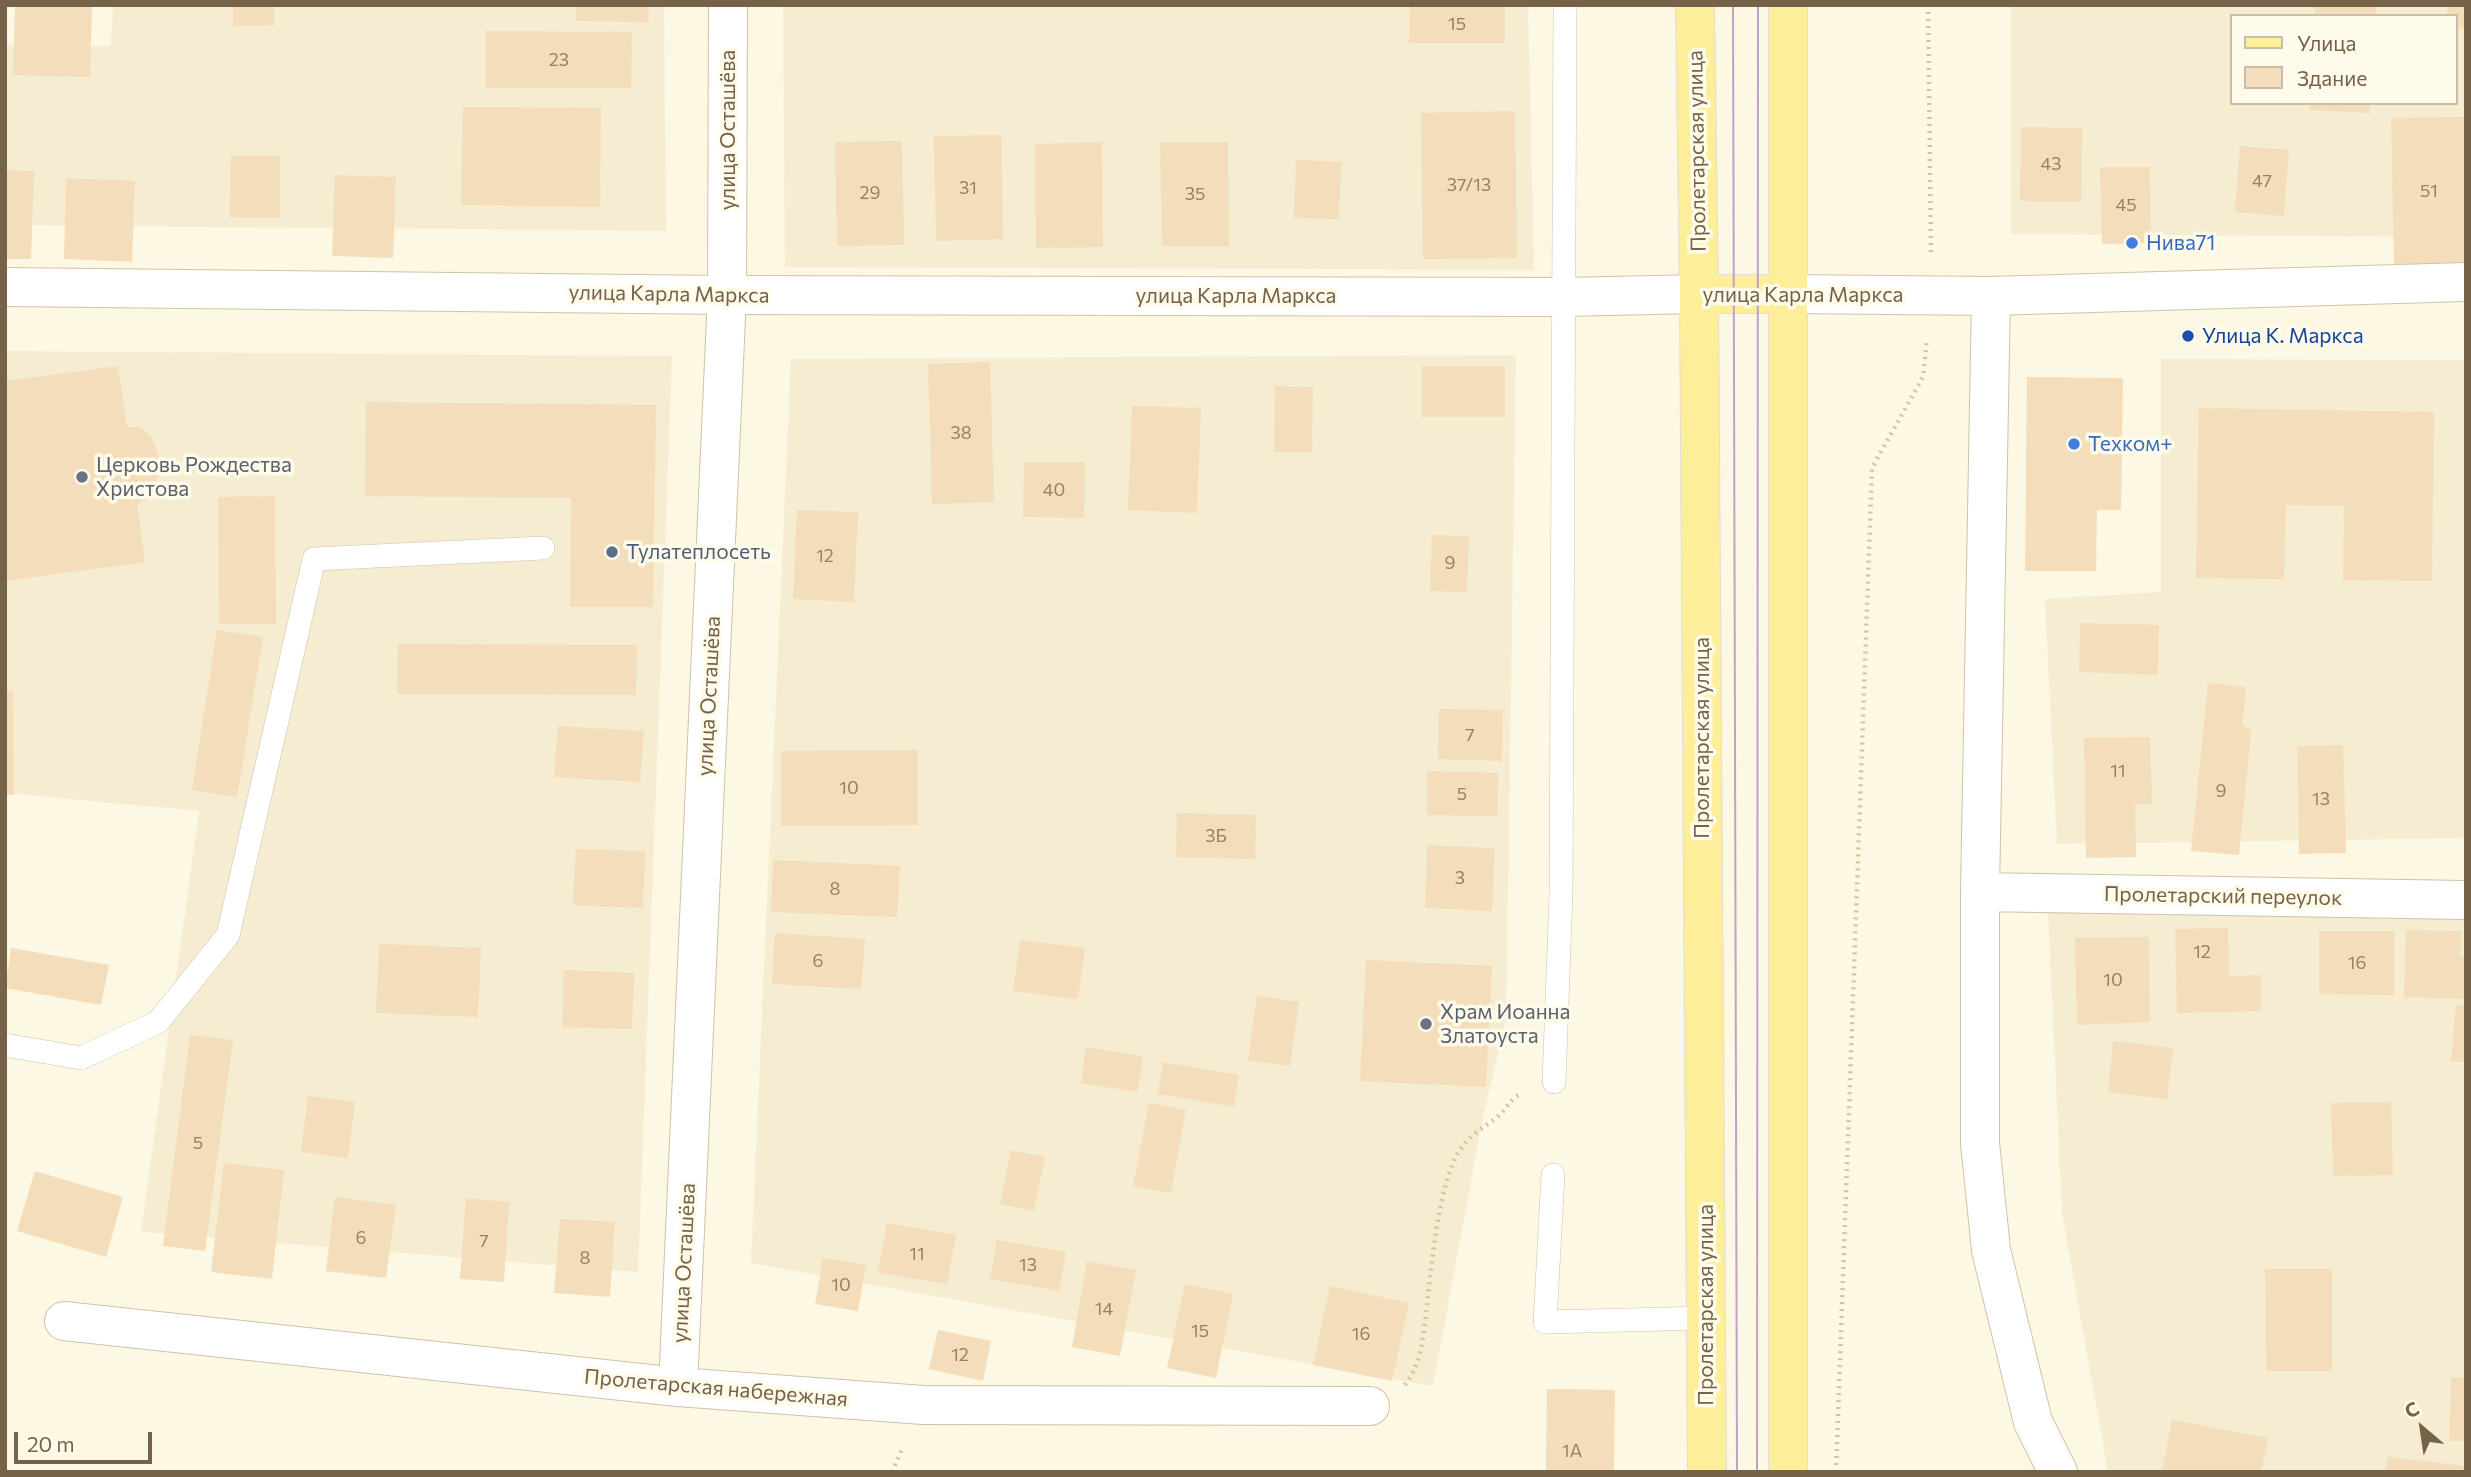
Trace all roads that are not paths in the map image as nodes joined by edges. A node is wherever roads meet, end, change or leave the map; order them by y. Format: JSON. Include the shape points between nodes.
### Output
{"nodes":[{"id":1,"x":728,"y":5,"type":"edge"},
{"id":2,"x":1565,"y":5,"type":"edge"},
{"id":3,"x":1695,"y":5,"type":"edge"},
{"id":4,"x":1788,"y":5,"type":"edge"},
{"id":5,"x":2466,"y":282,"type":"edge"},
{"id":6,"x":5,"y":287,"type":"edge"},
{"id":7,"x":1699,"y":294,"type":"junction"},
{"id":8,"x":1789,"y":294,"type":"junction"},
{"id":9,"x":727,"y":295,"type":"junction"},
{"id":10,"x":1991,"y":296,"type":"junction"},
{"id":11,"x":1563,"y":297,"type":"junction"},
{"id":12,"x":543,"y":548,"type":"dead end"},
{"id":13,"x":1980,"y":892,"type":"junction"},
{"id":14,"x":2466,"y":900,"type":"edge"},
{"id":15,"x":5,"y":1045,"type":"edge"},
{"id":16,"x":1554,"y":1082,"type":"road end"},
{"id":17,"x":1553,"y":1175,"type":"dead end"},
{"id":18,"x":1706,"y":1318,"type":"junction"},
{"id":19,"x":64,"y":1321,"type":"dead end"},
{"id":20,"x":678,"y":1387,"type":"junction"},
{"id":21,"x":1370,"y":1406,"type":"road end"},
{"id":22,"x":1707,"y":1472,"type":"edge"},
{"id":23,"x":1788,"y":1472,"type":"edge"},
{"id":24,"x":2058,"y":1472,"type":"edge"}],
"edges":[{"from":1,"to":9,"type":"street","name":"улица Осташёва"},
{"from":2,"to":11,"type":"lane"},
{"from":3,"to":7,"type":"main road","name":"Пролетарская улица"},
{"from":4,"to":8,"type":"main road"},
{"from":5,"to":10,"type":"street","name":"улица Карла Маркса"},
{"from":6,"to":9,"type":"street","name":"улица Карла Маркса"},
{"from":7,"to":8,"type":"main road","name":"улица Карла Маркса"},
{"from":7,"to":11,"type":"street","name":"улица Карла Маркса"},
{"from":7,"to":18,"type":"main road","name":"Пролетарская улица"},
{"from":8,"to":10,"type":"street","name":"улица Карла Маркса"},
{"from":8,"to":23,"type":"main road"},
{"from":9,"to":11,"type":"street","name":"улица Карла Маркса"},
{"from":9,"to":20,"type":"street","name":"улица Осташёва"},
{"from":10,"to":13,"type":"street"},
{"from":11,"to":16,"type":"lane","via":[[1561,894]]},
{"from":12,"to":15,"type":"lane","via":[[314,559],[229,935],[158,1022],[81,1058]]},
{"from":13,"to":14,"type":"street","name":"Пролетарский переулок"},
{"from":13,"to":24,"type":"street","via":[[1980,1143],[1991,1250],[2033,1422]]},
{"from":17,"to":18,"type":"lane","via":[[1545,1322]]},
{"from":18,"to":22,"type":"main road","name":"Пролетарская улица"},
{"from":19,"to":20,"type":"street","name":"Пролетарская набережная"},
{"from":20,"to":21,"type":"street","name":"Пролетарская набережная","via":[[923,1405]]}]}
